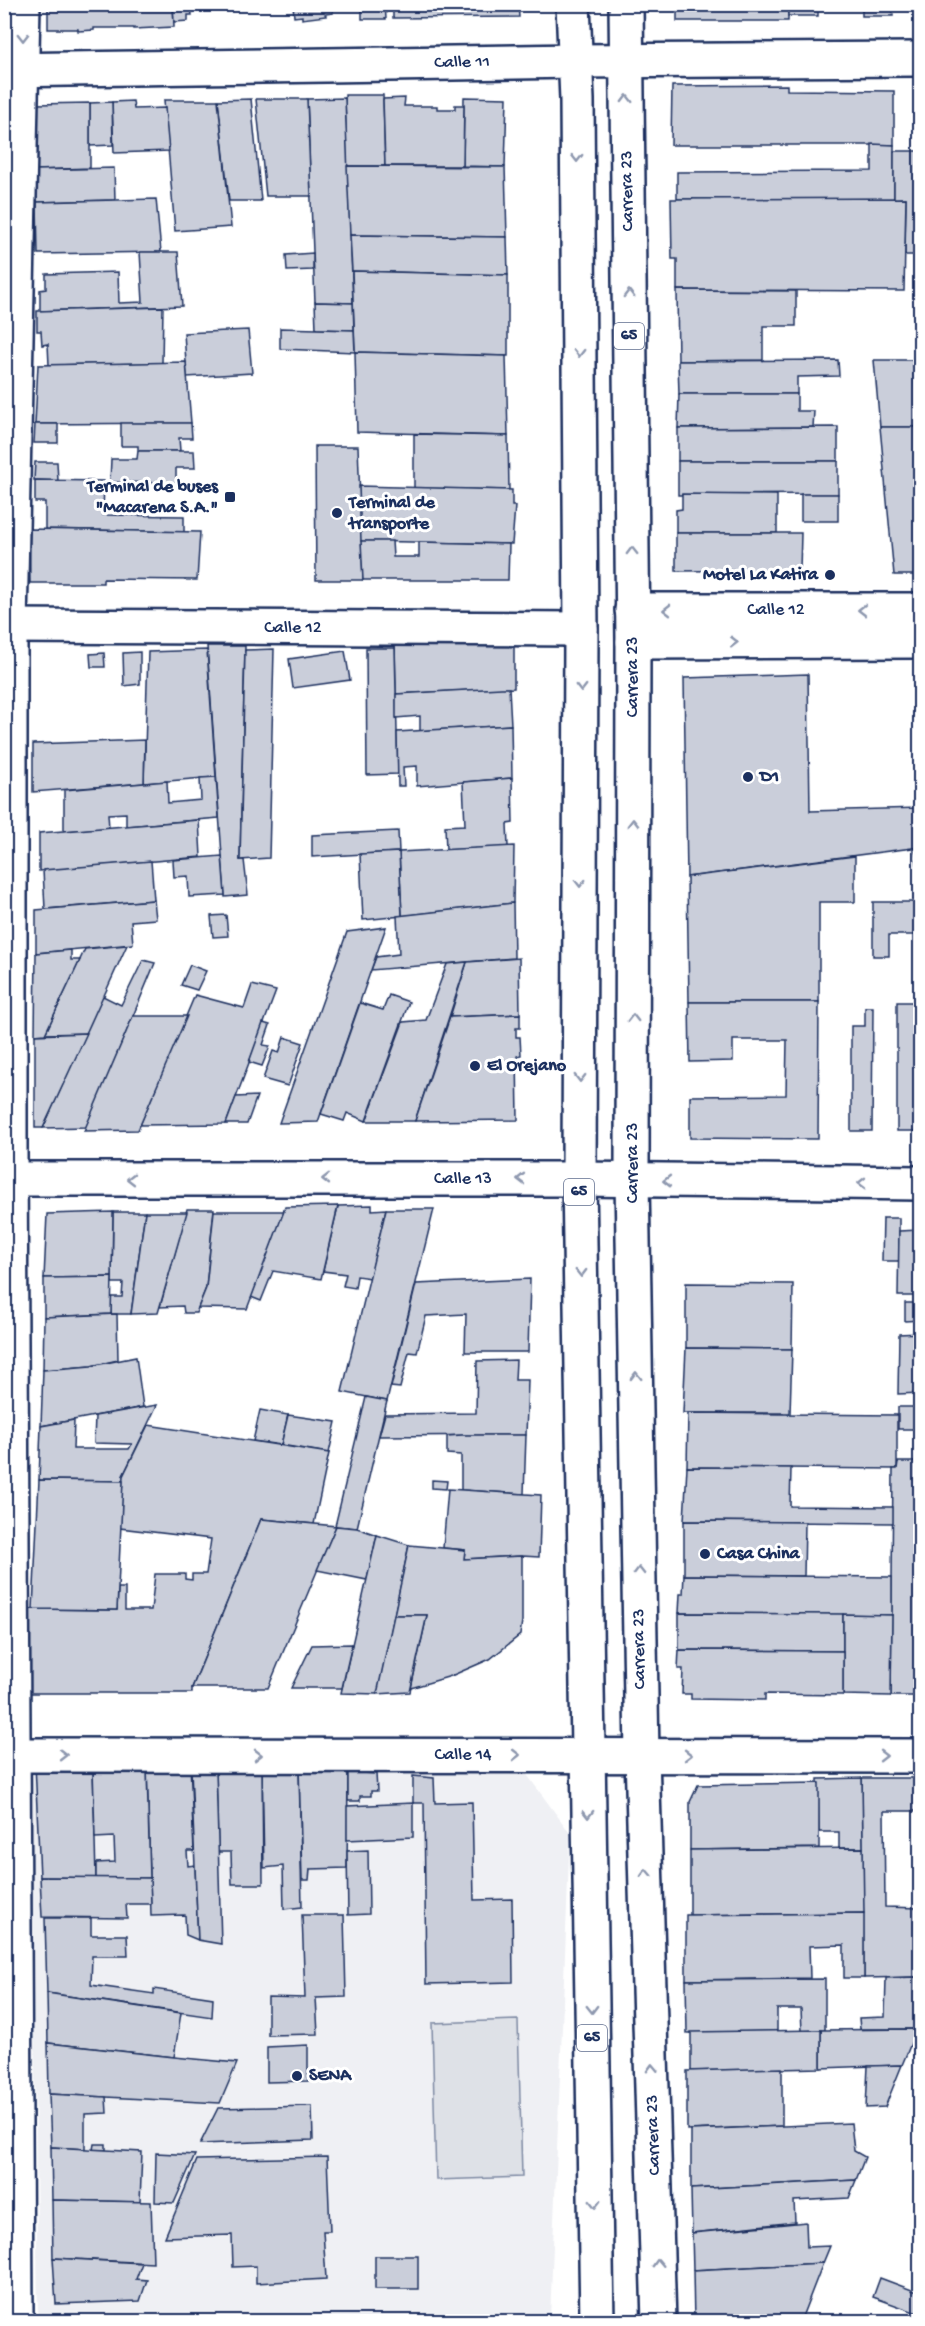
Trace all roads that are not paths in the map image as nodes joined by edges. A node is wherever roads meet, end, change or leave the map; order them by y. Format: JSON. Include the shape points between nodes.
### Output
{"nodes":[{"id":1,"x":23,"y":4,"type":"edge"},
{"id":2,"x":573,"y":4,"type":"edge"},
{"id":3,"x":626,"y":4,"type":"edge"},
{"id":4,"x":921,"y":59,"type":"edge"},
{"id":5,"x":574,"y":61,"type":"junction"},
{"id":6,"x":627,"y":61,"type":"junction"},
{"id":7,"x":14,"y":70,"type":"edge"},
{"id":8,"x":921,"y":610,"type":"edge"},
{"id":9,"x":7,"y":626,"type":"edge"},
{"id":10,"x":633,"y":626,"type":"junction"},
{"id":11,"x":581,"y":629,"type":"junction"},
{"id":12,"x":921,"y":641,"type":"edge"},
{"id":13,"x":8,"y":1179,"type":"edge"},
{"id":14,"x":579,"y":1179,"type":"junction"},
{"id":15,"x":633,"y":1181,"type":"junction"},
{"id":16,"x":921,"y":1183,"type":"edge"},
{"id":17,"x":9,"y":1755,"type":"edge"},
{"id":18,"x":587,"y":1755,"type":"junction"},
{"id":19,"x":642,"y":1755,"type":"junction"},
{"id":20,"x":921,"y":1756,"type":"edge"},
{"id":21,"x":16,"y":2322,"type":"edge"},
{"id":22,"x":597,"y":2322,"type":"edge"},
{"id":23,"x":659,"y":2322,"type":"edge"}],
"edges":[{"from":1,"to":7,"type":"street","one_way":true},
{"from":2,"to":5,"type":"street","number":"65"},
{"from":3,"to":6,"type":"street","name":"Carrera 23","number":"65"},
{"from":4,"to":6,"type":"street","name":"Calle 11"},
{"from":5,"to":6,"type":"street","name":"Calle 11"},
{"from":5,"to":7,"type":"street","name":"Calle 11"},
{"from":5,"to":11,"type":"street","number":"65","one_way":true},
{"from":10,"to":6,"type":"street","name":"Carrera 23","number":"65","one_way":true},
{"from":7,"to":9,"type":"street"},
{"from":8,"to":10,"type":"street","name":"Calle 12","one_way":true},
{"from":9,"to":11,"type":"street","name":"Calle 12"},
{"from":9,"to":13,"type":"street"},
{"from":10,"to":12,"type":"street","name":"Calle 12","one_way":true},
{"from":15,"to":10,"type":"street","name":"Carrera 23","number":"65","one_way":true},
{"from":11,"to":14,"type":"street","number":"65","one_way":true},
{"from":14,"to":13,"type":"street","name":"Calle 13","one_way":true},
{"from":13,"to":17,"type":"street"},
{"from":14,"to":15,"type":"street","name":"Calle 13"},
{"from":14,"to":18,"type":"street","number":"65","one_way":true},
{"from":16,"to":15,"type":"street","name":"Calle 13","one_way":true},
{"from":19,"to":15,"type":"street","name":"Carrera 23","number":"65","one_way":true},
{"from":17,"to":18,"type":"street","name":"Calle 14","one_way":true},
{"from":17,"to":21,"type":"street"},
{"from":18,"to":19,"type":"street","name":"Calle 14"},
{"from":18,"to":22,"type":"street","number":"65","one_way":true},
{"from":19,"to":20,"type":"street","name":"Calle 14","one_way":true},
{"from":23,"to":19,"type":"street","name":"Carrera 23","number":"65","one_way":true}]}
